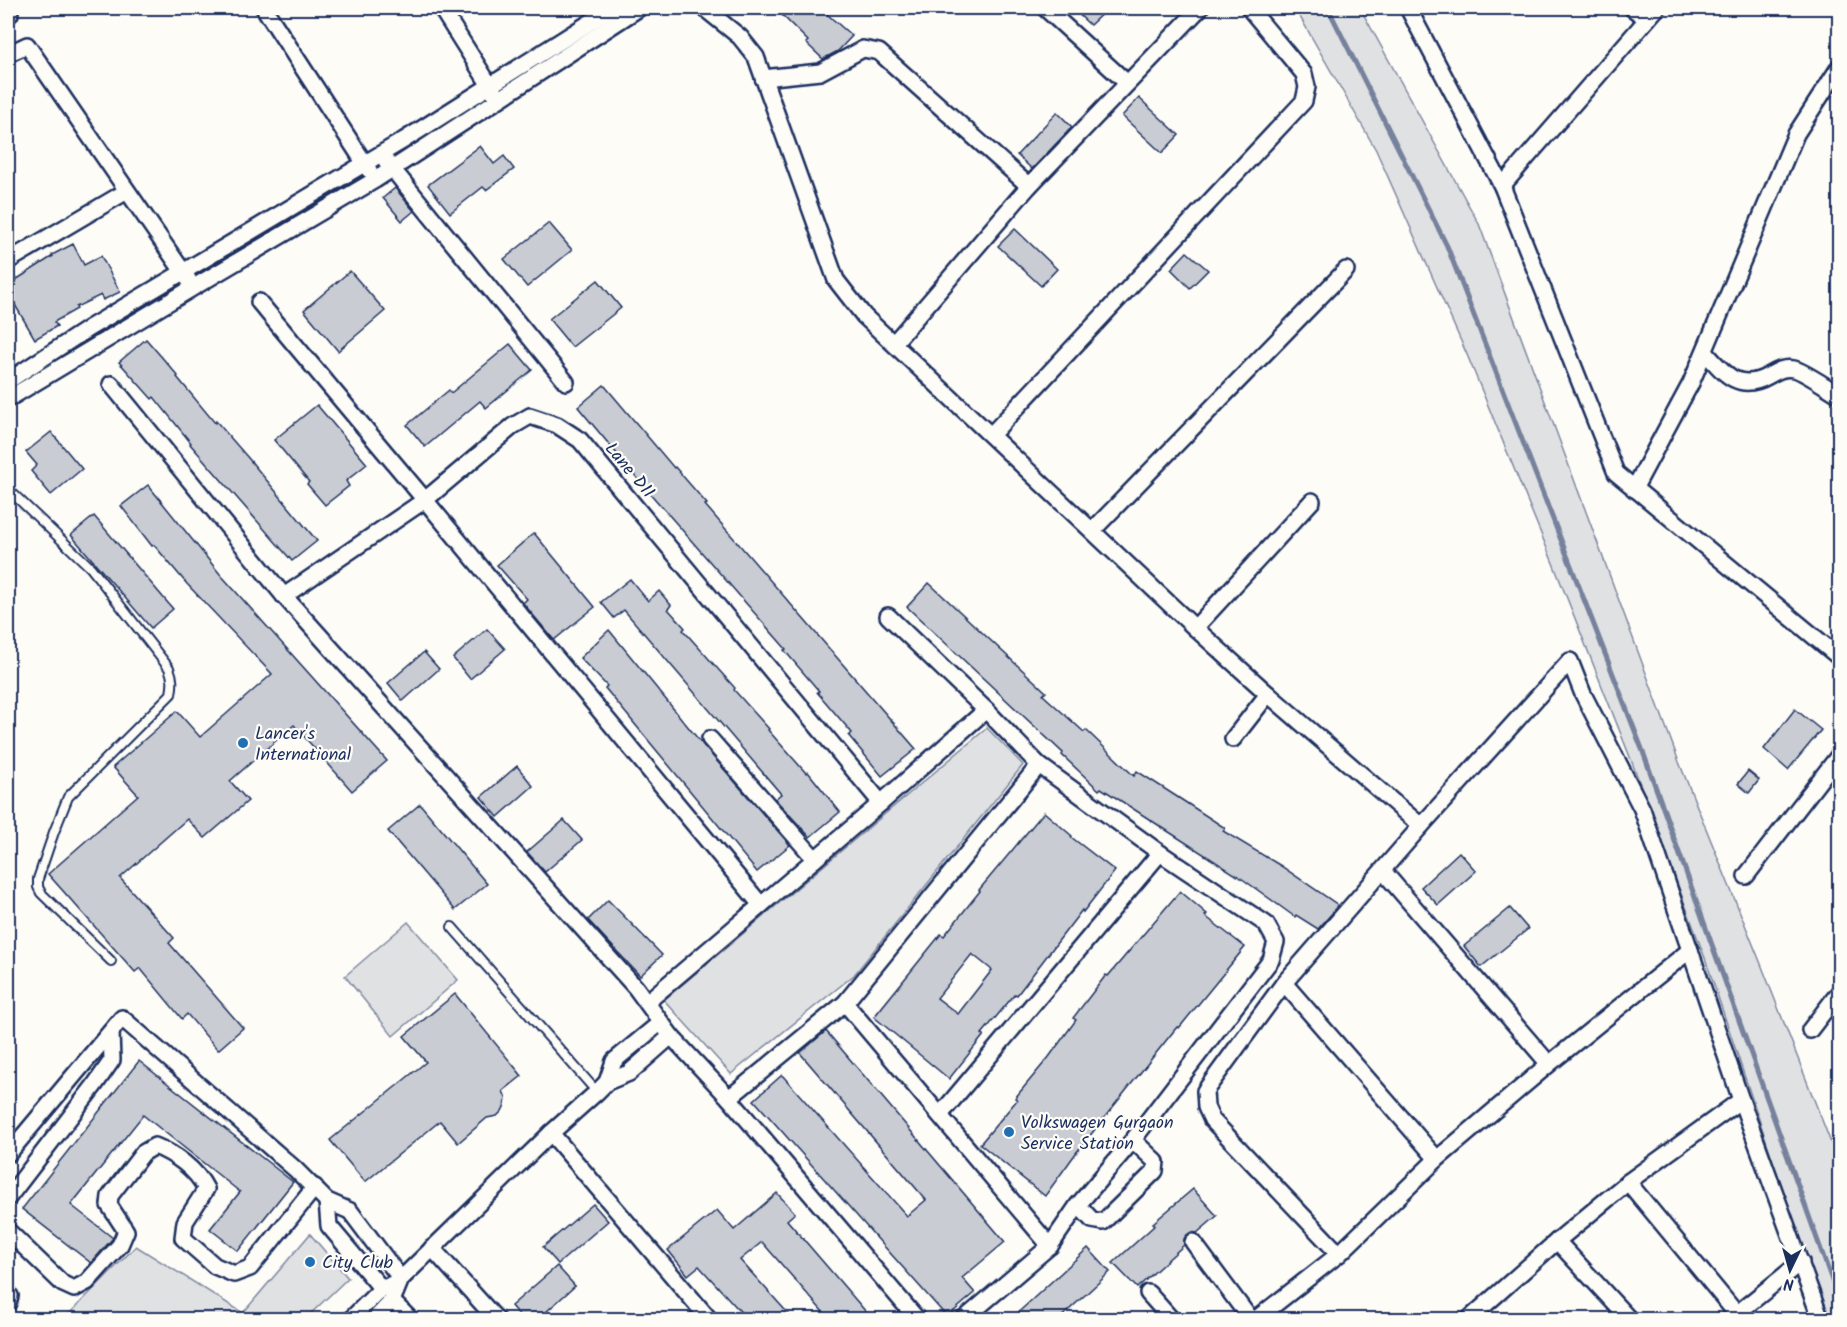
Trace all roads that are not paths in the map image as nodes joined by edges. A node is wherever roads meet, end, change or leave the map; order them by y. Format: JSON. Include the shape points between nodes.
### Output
{"nodes":[{"id":1,"x":264,"y":8,"type":"edge"},
{"id":2,"x":441,"y":8,"type":"edge"},
{"id":3,"x":613,"y":8,"type":"edge"},
{"id":4,"x":639,"y":8,"type":"edge"},
{"id":5,"x":704,"y":8,"type":"edge"},
{"id":6,"x":1045,"y":8,"type":"edge"},
{"id":7,"x":1200,"y":8,"type":"edge"},
{"id":8,"x":1249,"y":8,"type":"edge"},
{"id":9,"x":1408,"y":8,"type":"edge"},
{"id":10,"x":1632,"y":8,"type":"edge"},
{"id":11,"x":1652,"y":13,"type":"edge"},
{"id":12,"x":8,"y":54,"type":"edge"},
{"id":13,"x":1839,"y":66,"type":"edge"},
{"id":14,"x":763,"y":78,"type":"junction"},
{"id":15,"x":1127,"y":83,"type":"junction"},
{"id":16,"x":490,"y":86,"type":"junction"},
{"id":17,"x":499,"y":100,"type":"junction"},
{"id":18,"x":381,"y":154,"type":"junction"},
{"id":19,"x":365,"y":163,"type":"junction"},
{"id":20,"x":393,"y":169,"type":"junction"},
{"id":21,"x":375,"y":180,"type":"junction"},
{"id":22,"x":1029,"y":186,"type":"junction"},
{"id":23,"x":1502,"y":186,"type":"junction"},
{"id":24,"x":127,"y":190,"type":"junction"},
{"id":25,"x":8,"y":261,"type":"edge"},
{"id":26,"x":1346,"y":270,"type":"dead end"},
{"id":27,"x":184,"y":272,"type":"junction"},
{"id":28,"x":194,"y":286,"type":"junction"},
{"id":29,"x":259,"y":302,"type":"dead end"},
{"id":30,"x":894,"y":343,"type":"junction"},
{"id":31,"x":1705,"y":352,"type":"junction"},
{"id":32,"x":8,"y":381,"type":"edge"},
{"id":33,"x":566,"y":382,"type":"dead end"},
{"id":34,"x":111,"y":384,"type":"dead end"},
{"id":35,"x":1839,"y":395,"type":"edge"},
{"id":36,"x":8,"y":399,"type":"edge"},
{"id":37,"x":991,"y":435,"type":"junction"},
{"id":38,"x":8,"y":489,"type":"edge"},
{"id":39,"x":1634,"y":489,"type":"junction"},
{"id":40,"x":425,"y":500,"type":"junction"},
{"id":41,"x":1312,"y":501,"type":"dead end"},
{"id":42,"x":1092,"y":530,"type":"junction"},
{"id":43,"x":284,"y":596,"type":"junction"},
{"id":44,"x":888,"y":616,"type":"dead end"},
{"id":45,"x":1196,"y":628,"type":"junction"},
{"id":46,"x":1839,"y":658,"type":"edge"},
{"id":47,"x":1268,"y":694,"type":"junction"},
{"id":48,"x":986,"y":710,"type":"junction"},
{"id":49,"x":710,"y":739,"type":"dead end"},
{"id":50,"x":1233,"y":739,"type":"dead end"},
{"id":51,"x":1839,"y":757,"type":"edge"},
{"id":52,"x":1039,"y":765,"type":"junction"},
{"id":53,"x":881,"y":803,"type":"junction"},
{"id":54,"x":1421,"y":826,"type":"junction"},
{"id":55,"x":1160,"y":853,"type":"junction"},
{"id":56,"x":815,"y":860,"type":"junction"},
{"id":57,"x":1383,"y":871,"type":"junction"},
{"id":58,"x":1746,"y":876,"type":"dead end"},
{"id":59,"x":760,"y":905,"type":"junction"},
{"id":60,"x":452,"y":927,"type":"dead end"},
{"id":61,"x":1690,"y":950,"type":"junction"},
{"id":62,"x":111,"y":961,"type":"dead end"},
{"id":63,"x":1284,"y":983,"type":"junction"},
{"id":64,"x":1839,"y":991,"type":"edge"},
{"id":65,"x":647,"y":1002,"type":"junction"},
{"id":66,"x":845,"y":1003,"type":"junction"},
{"id":67,"x":660,"y":1023,"type":"junction"},
{"id":68,"x":1810,"y":1030,"type":"dead end"},
{"id":69,"x":111,"y":1032,"type":"junction"},
{"id":70,"x":671,"y":1036,"type":"junction"},
{"id":71,"x":1549,"y":1064,"type":"junction"},
{"id":72,"x":602,"y":1087,"type":"junction"},
{"id":73,"x":729,"y":1098,"type":"junction"},
{"id":74,"x":1741,"y":1100,"type":"junction"},
{"id":75,"x":940,"y":1115,"type":"junction"},
{"id":76,"x":551,"y":1133,"type":"junction"},
{"id":77,"x":1132,"y":1140,"type":"junction"},
{"id":78,"x":8,"y":1154,"type":"edge"},
{"id":79,"x":1437,"y":1159,"type":"junction"},
{"id":80,"x":1628,"y":1182,"type":"junction"},
{"id":81,"x":315,"y":1187,"type":"junction"},
{"id":82,"x":8,"y":1198,"type":"edge"},
{"id":83,"x":327,"y":1201,"type":"junction"},
{"id":84,"x":1078,"y":1205,"type":"junction"},
{"id":85,"x":8,"y":1231,"type":"edge"},
{"id":86,"x":1557,"y":1241,"type":"junction"},
{"id":87,"x":1192,"y":1242,"type":"dead end"},
{"id":88,"x":1050,"y":1245,"type":"junction"},
{"id":89,"x":432,"y":1248,"type":"junction"},
{"id":90,"x":1339,"y":1254,"type":"junction"},
{"id":91,"x":1801,"y":1262,"type":"junction"},
{"id":92,"x":401,"y":1279,"type":"junction"},
{"id":93,"x":8,"y":1293,"type":"edge"},
{"id":94,"x":1148,"y":1293,"type":"dead end"},
{"id":95,"x":387,"y":1295,"type":"junction"},
{"id":96,"x":8,"y":1303,"type":"edge"},
{"id":97,"x":913,"y":1314,"type":"edge"},
{"id":98,"x":1732,"y":1316,"type":"edge"},
{"id":99,"x":350,"y":1320,"type":"edge"},
{"id":100,"x":374,"y":1320,"type":"edge"},
{"id":101,"x":411,"y":1320,"type":"edge"},
{"id":102,"x":497,"y":1320,"type":"edge"},
{"id":103,"x":710,"y":1320,"type":"edge"},
{"id":104,"x":897,"y":1320,"type":"edge"},
{"id":105,"x":963,"y":1320,"type":"edge"},
{"id":106,"x":1172,"y":1320,"type":"edge"},
{"id":107,"x":1253,"y":1320,"type":"edge"},
{"id":108,"x":1468,"y":1320,"type":"edge"},
{"id":109,"x":1630,"y":1320,"type":"edge"},
{"id":110,"x":1821,"y":1320,"type":"edge"}],
"edges":[{"from":1,"to":19,"type":"street"},
{"from":2,"to":16,"type":"street"},
{"from":3,"to":16,"type":"street"},
{"from":4,"to":17,"type":"street"},
{"from":5,"to":14,"type":"street","via":[[740,37],[756,57]]},
{"from":6,"to":15,"type":"street"},
{"from":7,"to":15,"type":"street"},
{"from":8,"to":37,"type":"street","via":[[1304,74],[1304,101]]},
{"from":9,"to":23,"type":"street"},
{"from":10,"to":11,"type":"street"},
{"from":11,"to":23,"type":"street"},
{"from":12,"to":24,"type":"street","via":[[27,45]]},
{"from":13,"to":31,"type":"street","via":[[1796,134]]},
{"from":14,"to":22,"type":"street","via":[[820,72],[863,49],[879,52]]},
{"from":14,"to":30,"type":"street","via":[[836,280],[864,316]]},
{"from":15,"to":22,"type":"street"},
{"from":16,"to":17,"type":"street"},
{"from":16,"to":18,"type":"street"},
{"from":17,"to":20,"type":"street"},
{"from":18,"to":19,"type":"street"},
{"from":18,"to":20,"type":"street"},
{"from":19,"to":21,"type":"street"},
{"from":19,"to":27,"type":"street"},
{"from":20,"to":21,"type":"street"},
{"from":20,"to":33,"type":"street"},
{"from":21,"to":28,"type":"street"},
{"from":22,"to":30,"type":"street"},
{"from":23,"to":39,"type":"street","via":[[1616,473]]},
{"from":24,"to":25,"type":"street"},
{"from":24,"to":27,"type":"street"},
{"from":26,"to":42,"type":"street"},
{"from":27,"to":28,"type":"street"},
{"from":27,"to":32,"type":"street"},
{"from":28,"to":36,"type":"street"},
{"from":29,"to":40,"type":"street"},
{"from":30,"to":37,"type":"street"},
{"from":31,"to":35,"type":"street","via":[[1728,377],[1748,383],[1782,368],[1797,370]]},
{"from":31,"to":39,"type":"street"},
{"from":34,"to":43,"type":"street"},
{"from":37,"to":42,"type":"street"},
{"from":38,"to":62,"type":"lane","via":[[91,568],[172,676],[171,694],[68,797],[38,879],[41,894]]},
{"from":39,"to":46,"type":"street"},
{"from":40,"to":43,"type":"street","name":"Lane D11"},
{"from":40,"to":53,"type":"street","name":"Lane D11","via":[[530,416],[573,435]]},
{"from":40,"to":59,"type":"street"},
{"from":41,"to":45,"type":"street"},
{"from":42,"to":45,"type":"street"},
{"from":43,"to":65,"type":"street"},
{"from":44,"to":48,"type":"street"},
{"from":45,"to":47,"type":"street"},
{"from":47,"to":50,"type":"street"},
{"from":47,"to":54,"type":"street"},
{"from":48,"to":52,"type":"street"},
{"from":48,"to":53,"type":"street"},
{"from":49,"to":56,"type":"street"},
{"from":51,"to":58,"type":"street"},
{"from":52,"to":55,"type":"street"},
{"from":52,"to":66,"type":"street"},
{"from":53,"to":56,"type":"street"},
{"from":54,"to":57,"type":"street"},
{"from":54,"to":61,"type":"street","via":[[1570,661],[1642,809]]},
{"from":55,"to":75,"type":"street"},
{"from":55,"to":77,"type":"street","via":[[1266,924],[1276,942],[1271,960]]},
{"from":56,"to":59,"type":"street"},
{"from":57,"to":63,"type":"street"},
{"from":57,"to":71,"type":"street"},
{"from":59,"to":65,"type":"street"},
{"from":60,"to":72,"type":"lane"},
{"from":61,"to":71,"type":"street"},
{"from":61,"to":74,"type":"street"},
{"from":63,"to":79,"type":"street"},
{"from":63,"to":90,"type":"street","via":[[1205,1091],[1206,1107],[1212,1120]]},
{"from":64,"to":68,"type":"street"},
{"from":65,"to":67,"type":"street"},
{"from":66,"to":73,"type":"street"},
{"from":66,"to":75,"type":"street"},
{"from":67,"to":70,"type":"street"},
{"from":67,"to":72,"type":"street","via":[[614,1060]]},
{"from":69,"to":78,"type":"street"},
{"from":69,"to":81,"type":"street","via":[[122,1018]]},
{"from":69,"to":82,"type":"street","via":[[112,1060]]},
{"from":70,"to":72,"type":"street","via":[[629,1073]]},
{"from":70,"to":73,"type":"street"},
{"from":71,"to":79,"type":"street"},
{"from":72,"to":76,"type":"street"},
{"from":73,"to":97,"type":"street"},
{"from":74,"to":80,"type":"street"},
{"from":74,"to":91,"type":"street"},
{"from":75,"to":88,"type":"street"},
{"from":76,"to":89,"type":"street"},
{"from":76,"to":103,"type":"street"},
{"from":77,"to":84,"type":"street"},
{"from":77,"to":84,"type":"street","via":[[1156,1162],[1155,1171],[1103,1222],[1092,1220]]},
{"from":79,"to":90,"type":"street"},
{"from":80,"to":86,"type":"street"},
{"from":80,"to":98,"type":"street"},
{"from":81,"to":83,"type":"street"},
{"from":81,"to":85,"type":"street","via":[[250,1268],[234,1274],[214,1266],[183,1238],[185,1222],[206,1189],[201,1178],[171,1152],[155,1146],[143,1153],[110,1196],[109,1205],[126,1231],[120,1245],[87,1282],[74,1289],[63,1284]]},
{"from":83,"to":92,"type":"street","via":[[351,1211]]},
{"from":83,"to":95,"type":"street","via":[[329,1226]]},
{"from":84,"to":88,"type":"street"},
{"from":86,"to":108,"type":"street"},
{"from":86,"to":109,"type":"street"},
{"from":87,"to":107,"type":"street"},
{"from":88,"to":105,"type":"street"},
{"from":89,"to":92,"type":"street"},
{"from":89,"to":102,"type":"street"},
{"from":90,"to":107,"type":"street"},
{"from":91,"to":98,"type":"street"},
{"from":91,"to":110,"type":"street"},
{"from":92,"to":95,"type":"street"},
{"from":93,"to":96,"type":"street"},
{"from":94,"to":106,"type":"street"},
{"from":95,"to":99,"type":"street"},
{"from":95,"to":100,"type":"street"},
{"from":95,"to":101,"type":"street"},
{"from":97,"to":104,"type":"street"}]}
